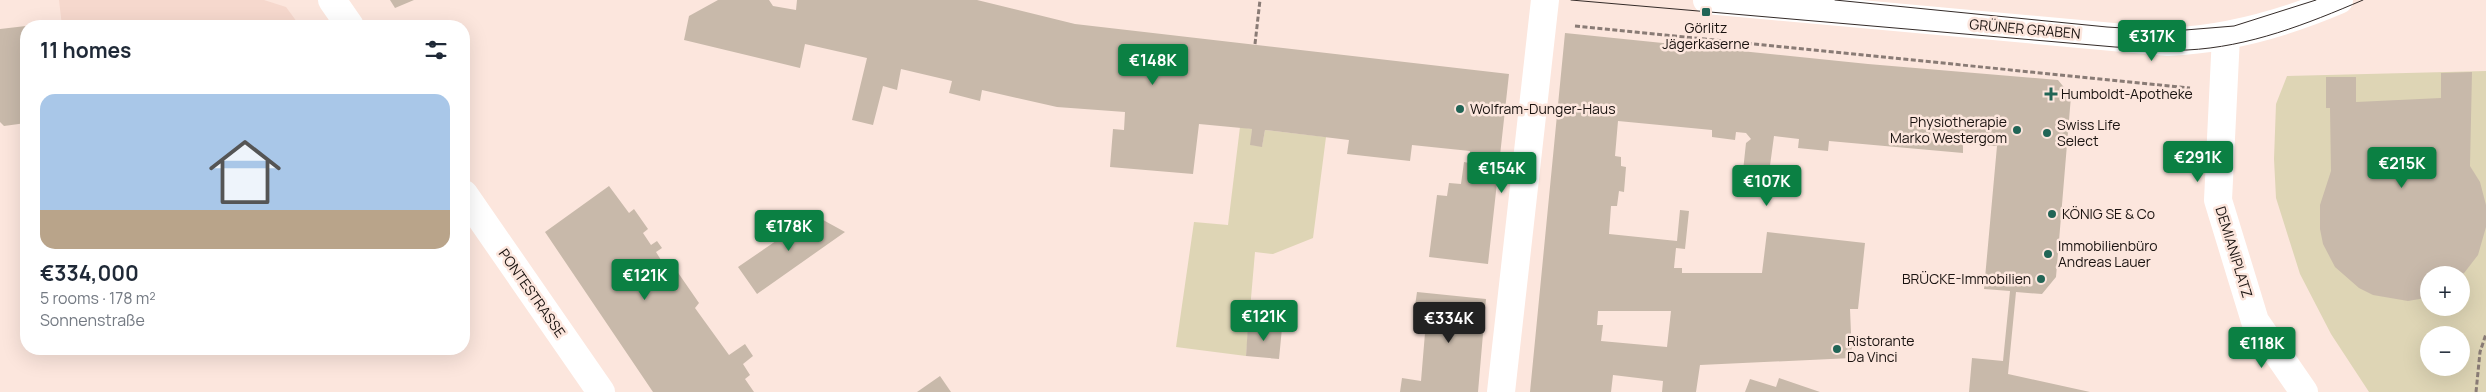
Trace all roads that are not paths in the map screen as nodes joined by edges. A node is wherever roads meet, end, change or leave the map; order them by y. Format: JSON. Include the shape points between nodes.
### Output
{"nodes":[{"id":1,"x":332,"y":0,"type":"edge"},
{"id":2,"x":1545,"y":0,"type":"edge"},
{"id":3,"x":1707,"y":0,"type":"edge"},
{"id":4,"x":2339,"y":0,"type":"edge"},
{"id":5,"x":346,"y":20,"type":"edge"},
{"id":6,"x":2226,"y":36,"type":"junction"},
{"id":7,"x":470,"y":203,"type":"edge"},
{"id":8,"x":601,"y":392,"type":"edge"},
{"id":9,"x":1501,"y":392,"type":"edge"},
{"id":10,"x":2304,"y":392,"type":"edge"}],
"edges":[{"from":1,"to":5,"type":"street"},
{"from":2,"to":9,"type":"street"},
{"from":3,"to":6,"type":"street","name":"GRÜNER GRABEN","via":[[2168,42]]},
{"from":4,"to":6,"type":"street","name":"GRÜNER GRABEN","via":[[2285,21]]},
{"from":6,"to":10,"type":"street","name":"DEMIANIPLATZ","via":[[2218,200],[2255,321]]},
{"from":7,"to":8,"type":"street","name":"PONTESTRASSE"}]}
